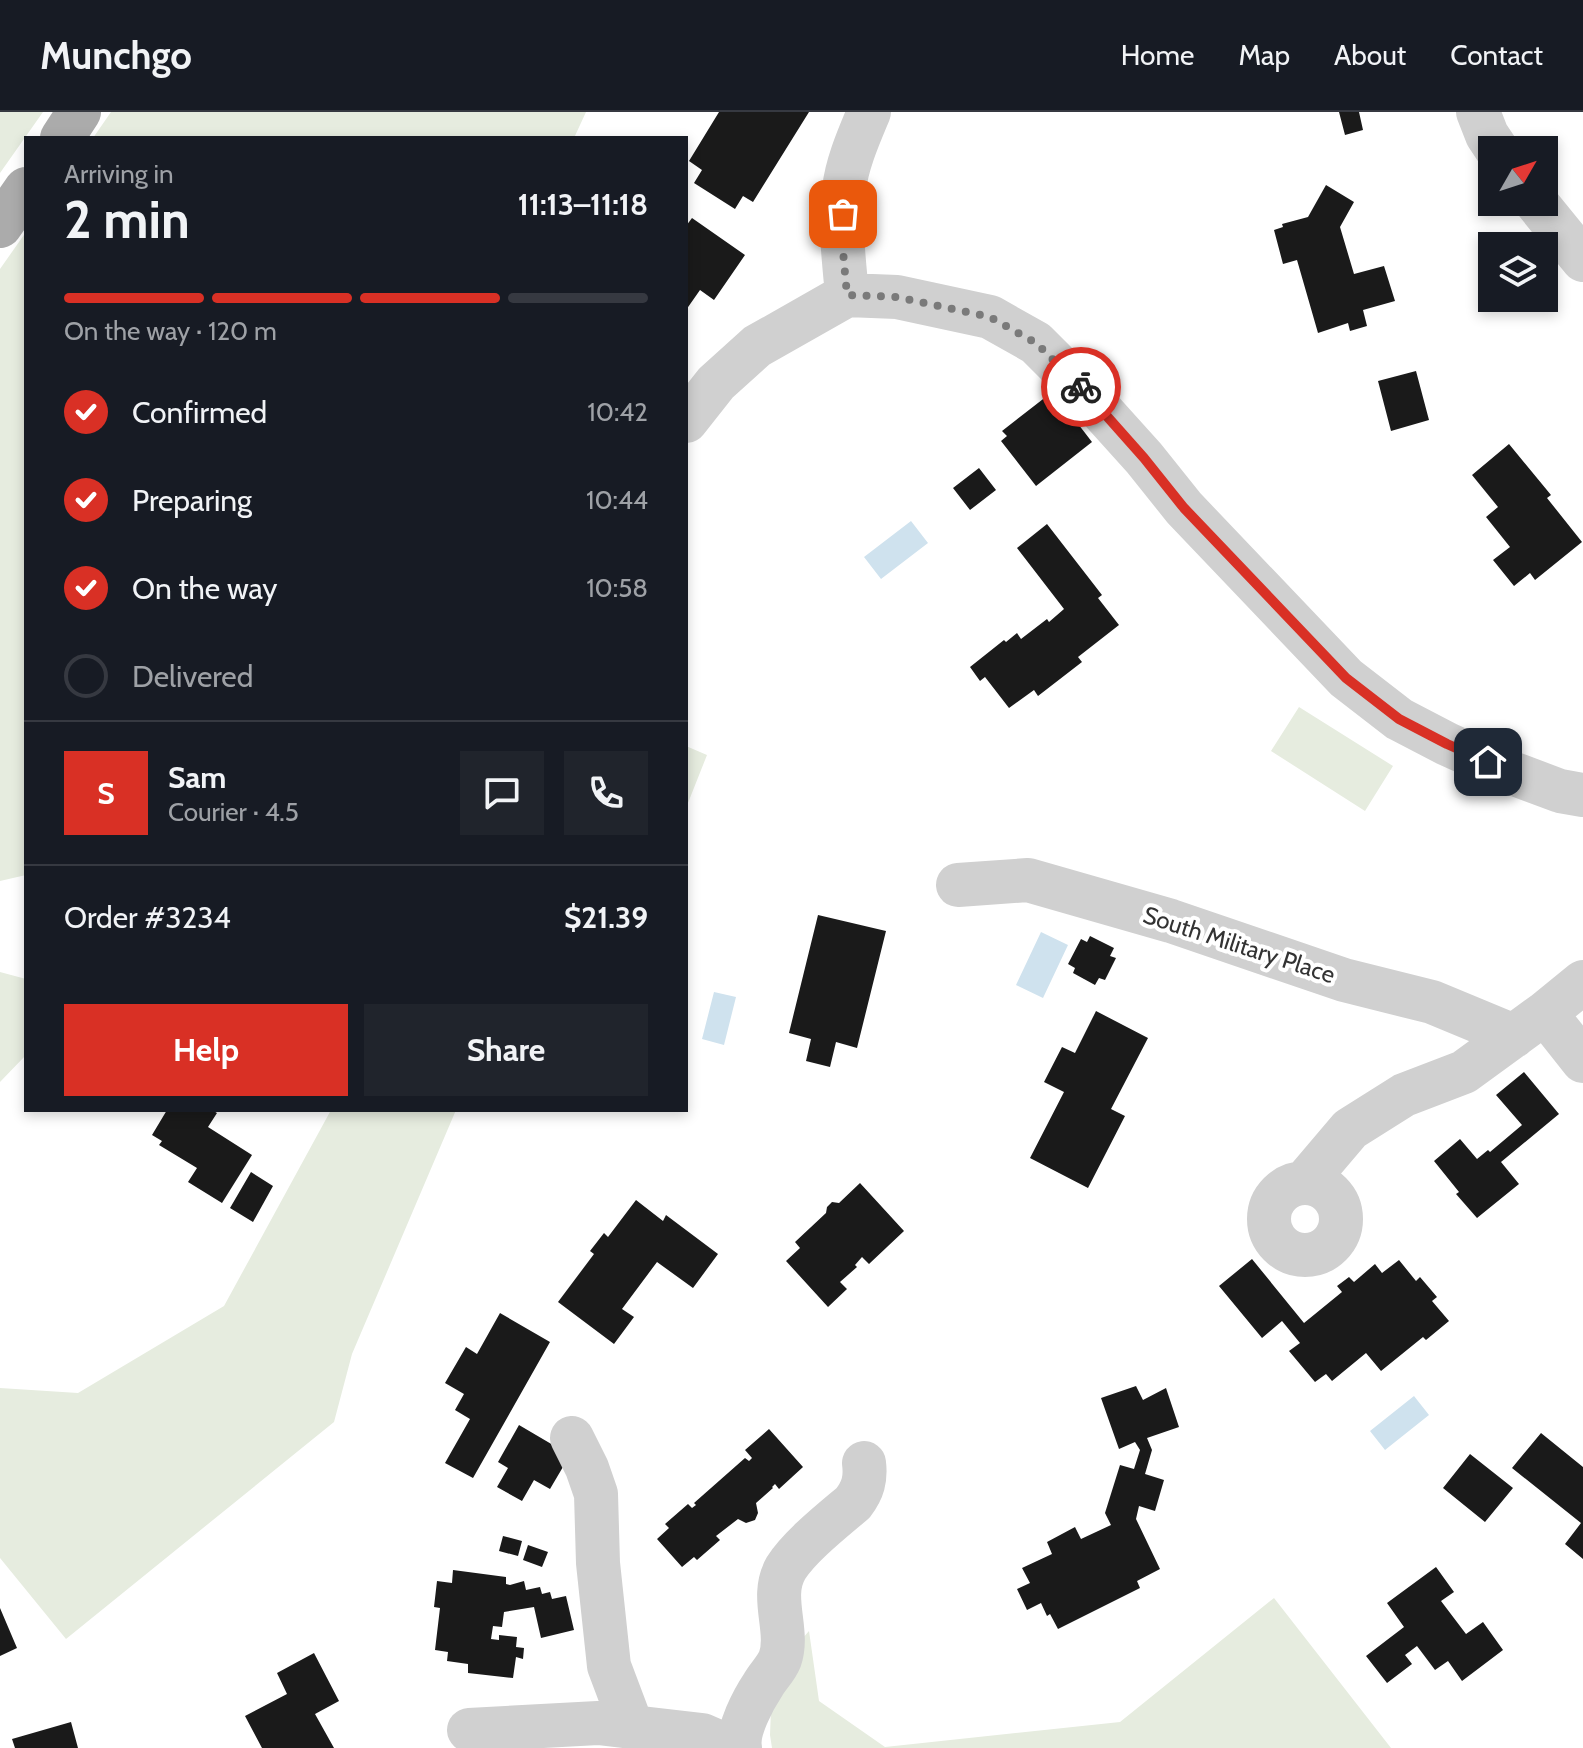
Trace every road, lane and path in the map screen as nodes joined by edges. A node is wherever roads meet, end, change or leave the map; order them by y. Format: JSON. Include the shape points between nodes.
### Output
{"nodes":[{"id":1,"x":79,"y":112,"type":"edge"},
{"id":2,"x":869,"y":112,"type":"edge"},
{"id":3,"x":1478,"y":112,"type":"edge"},
{"id":4,"x":63,"y":136,"type":"edge"},
{"id":5,"x":1488,"y":136,"type":"edge"},
{"id":6,"x":24,"y":192,"type":"edge"},
{"id":7,"x":1547,"y":216,"type":"edge"},
{"id":8,"x":0,"y":226,"type":"edge"},
{"id":9,"x":1583,"y":260,"type":"edge"},
{"id":10,"x":847,"y":295,"type":"junction"},
{"id":11,"x":688,"y":418,"type":"edge"},
{"id":12,"x":1583,"y":795,"type":"edge"},
{"id":13,"x":958,"y":885,"type":"dead end"},
{"id":14,"x":1583,"y":982,"type":"edge"},
{"id":15,"x":1529,"y":1024,"type":"junction"},
{"id":16,"x":1583,"y":1061,"type":"edge"},
{"id":17,"x":1305,"y":1182,"type":"dead end"},
{"id":18,"x":572,"y":1438,"type":"dead end"},
{"id":19,"x":864,"y":1463,"type":"dead end"},
{"id":20,"x":632,"y":1727,"type":"junction"},
{"id":21,"x":469,"y":1730,"type":"dead end"},
{"id":22,"x":724,"y":1748,"type":"edge"},
{"id":23,"x":740,"y":1748,"type":"edge"}],
"edges":[{"from":1,"to":4,"type":"main road"},
{"from":2,"to":10,"type":"street","via":[[844,188]]},
{"from":3,"to":5,"type":"street"},
{"from":6,"to":8,"type":"main road"},
{"from":7,"to":9,"type":"street"},
{"from":10,"to":11,"type":"street","via":[[757,346],[716,383]]},
{"from":10,"to":12,"type":"street","via":[[897,297],[990,317],[1036,343],[1346,678],[1399,719],[1447,744],[1509,772]]},
{"from":13,"to":15,"type":"street","name":"South Military Place","via":[[1028,880],[1171,921],[1344,980]]},
{"from":14,"to":15,"type":"street"},
{"from":15,"to":16,"type":"street","name":"South Military Place"},
{"from":15,"to":17,"type":"street","via":[[1464,1072],[1404,1095],[1350,1129]]},
{"from":18,"to":20,"type":"street","via":[[596,1494],[609,1666]]},
{"from":19,"to":23,"type":"street","via":[[866,1478],[853,1503],[802,1549],[780,1581],[781,1656],[746,1716]]},
{"from":20,"to":21,"type":"street","via":[[598,1723]]},
{"from":20,"to":22,"type":"street","via":[[702,1735]]}]}
